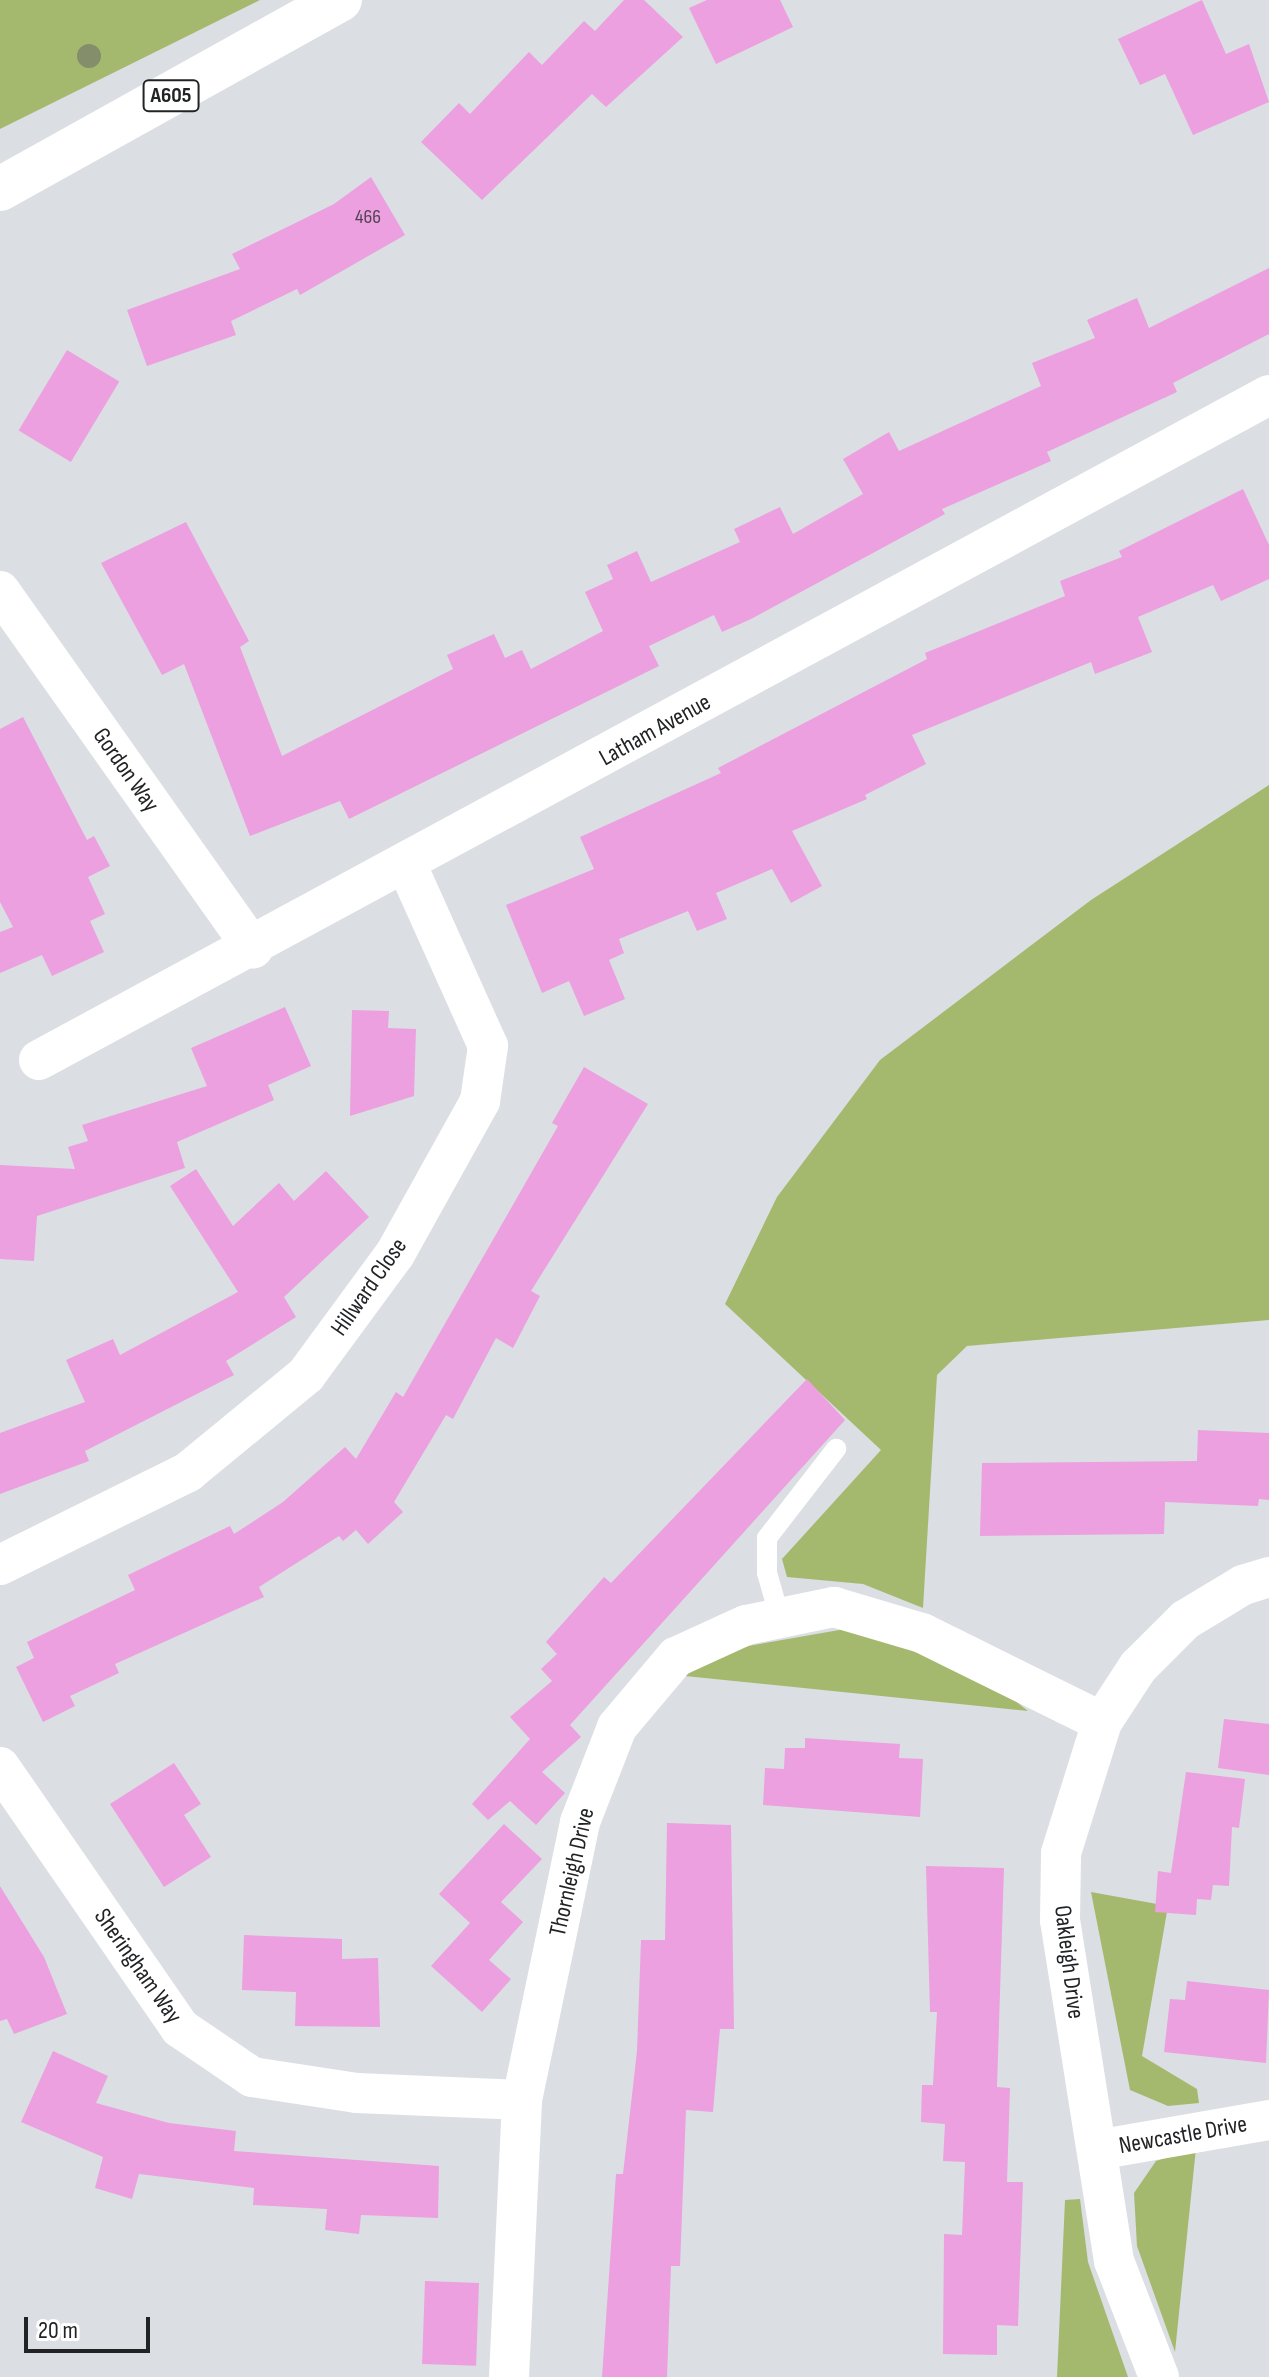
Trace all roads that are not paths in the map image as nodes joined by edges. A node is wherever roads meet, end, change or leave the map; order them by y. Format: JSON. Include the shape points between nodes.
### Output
{"nodes":[{"id":1,"x":340,"y":0,"type":"edge"},
{"id":2,"x":0,"y":189,"type":"edge"},
{"id":3,"x":1269,"y":395,"type":"edge"},
{"id":4,"x":0,"y":591,"type":"edge"},
{"id":5,"x":407,"y":866,"type":"junction"},
{"id":6,"x":253,"y":948,"type":"junction"},
{"id":7,"x":39,"y":1060,"type":"dead end"},
{"id":8,"x":836,"y":1449,"type":"dead end"},
{"id":9,"x":0,"y":1565,"type":"edge"},
{"id":10,"x":1269,"y":1577,"type":"edge"},
{"id":11,"x":780,"y":1618,"type":"junction"},
{"id":12,"x":1102,"y":1722,"type":"junction"},
{"id":13,"x":0,"y":1767,"type":"edge"},
{"id":14,"x":522,"y":2100,"type":"junction"},
{"id":15,"x":1269,"y":2120,"type":"edge"},
{"id":16,"x":1097,"y":2150,"type":"junction"},
{"id":17,"x":509,"y":2377,"type":"edge"},
{"id":18,"x":1159,"y":2377,"type":"edge"}],
"edges":[{"from":1,"to":2,"type":"main road","number":"A605"},
{"from":3,"to":5,"type":"street","name":"Latham Avenue"},
{"from":4,"to":6,"type":"street","name":"Gordon Way"},
{"from":5,"to":6,"type":"street","name":"Latham Avenue"},
{"from":5,"to":9,"type":"street","name":"Hillward Close","via":[[488,1046],[480,1101],[395,1254],[306,1375],[188,1472]]},
{"from":6,"to":7,"type":"street","name":"Latham Avenue"},
{"from":8,"to":11,"type":"lane","via":[[767,1538],[767,1573]]},
{"from":10,"to":12,"type":"street","name":"Oakleigh Drive","via":[[1243,1585],[1185,1620],[1138,1667]]},
{"from":11,"to":12,"type":"street","name":"Thornleigh Drive","via":[[834,1607],[922,1633]]},
{"from":11,"to":14,"type":"street","name":"Thornleigh Drive","via":[[746,1625],[676,1657],[617,1727],[580,1822]]},
{"from":12,"to":16,"type":"street","name":"Oakleigh Drive","via":[[1076,1789],[1060,1880],[1060,1920]]},
{"from":13,"to":14,"type":"street","name":"Sheringham Way","via":[[180,2028],[252,2077],[357,2093]]},
{"from":14,"to":17,"type":"street","name":"Thornleigh Drive"},
{"from":15,"to":16,"type":"street","name":"Newcastle Drive"},
{"from":16,"to":18,"type":"street","name":"Oakleigh Drive","via":[[1114,2261]]}]}
